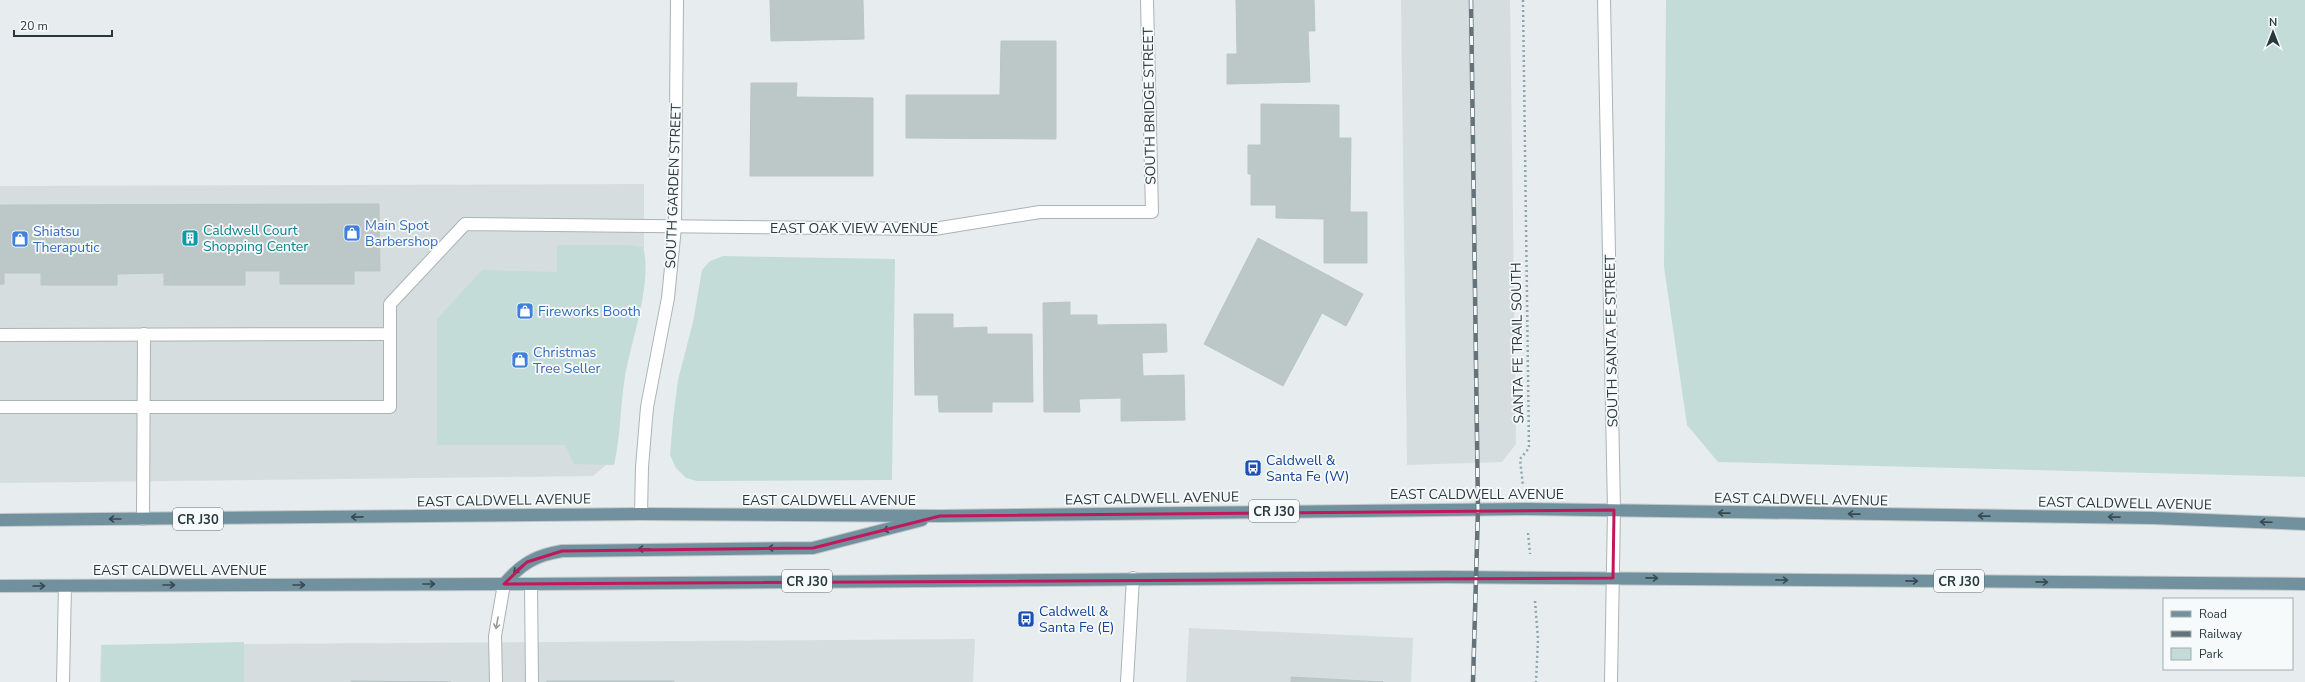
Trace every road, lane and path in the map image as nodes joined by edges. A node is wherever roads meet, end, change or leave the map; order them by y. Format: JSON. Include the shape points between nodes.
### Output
{"nodes":[{"id":1,"x":677,"y":0,"type":"edge"},
{"id":2,"x":1147,"y":0,"type":"edge"},
{"id":3,"x":1523,"y":0,"type":"edge"},
{"id":4,"x":1604,"y":0,"type":"edge"},
{"id":5,"x":1152,"y":212,"type":"joint"},
{"id":6,"x":675,"y":227,"type":"junction"},
{"id":7,"x":144,"y":334,"type":"junction"},
{"id":8,"x":390,"y":334,"type":"junction"},
{"id":9,"x":0,"y":335,"type":"edge"},
{"id":10,"x":0,"y":407,"type":"edge"},
{"id":11,"x":144,"y":407,"type":"junction"},
{"id":12,"x":1526,"y":509,"type":"junction"},
{"id":13,"x":1614,"y":510,"type":"junction"},
{"id":14,"x":641,"y":514,"type":"junction"},
{"id":15,"x":940,"y":516,"type":"junction"},
{"id":16,"x":143,"y":519,"type":"junction"},
{"id":17,"x":0,"y":520,"type":"edge"},
{"id":18,"x":2305,"y":524,"type":"edge"},
{"id":19,"x":1133,"y":578,"type":"junction"},
{"id":20,"x":1533,"y":578,"type":"junction"},
{"id":21,"x":1613,"y":578,"type":"junction"},
{"id":22,"x":504,"y":584,"type":"junction"},
{"id":23,"x":531,"y":584,"type":"junction"},
{"id":24,"x":2305,"y":584,"type":"edge"},
{"id":25,"x":0,"y":586,"type":"edge"},
{"id":26,"x":65,"y":586,"type":"junction"},
{"id":27,"x":63,"y":682,"type":"edge"},
{"id":28,"x":496,"y":682,"type":"edge"},
{"id":29,"x":532,"y":682,"type":"edge"},
{"id":30,"x":1127,"y":682,"type":"edge"},
{"id":31,"x":1536,"y":682,"type":"edge"},
{"id":32,"x":1611,"y":682,"type":"edge"}],
"edges":[{"from":1,"to":6,"type":"street","name":"SOUTH GARDEN STREET"},
{"from":2,"to":5,"type":"street","name":"SOUTH BRIDGE STREET"},
{"from":3,"to":12,"type":"path","name":"SANTA FE TRAIL SOUTH","via":[[1529,448],[1520,459]]},
{"from":4,"to":13,"type":"street","name":"SOUTH SANTA FE STREET"},
{"from":5,"to":6,"type":"street","name":"EAST OAK VIEW AVENUE","via":[[1040,212],[934,229]]},
{"from":6,"to":8,"type":"street","name":"EAST OAK VIEW AVENUE","via":[[465,224],[390,304]]},
{"from":6,"to":14,"type":"street","name":"SOUTH GARDEN STREET","via":[[668,298],[647,407]]},
{"from":7,"to":8,"type":"street"},
{"from":7,"to":9,"type":"street"},
{"from":7,"to":11,"type":"street"},
{"from":8,"to":11,"type":"street","name":"EAST OAK VIEW AVENUE","via":[[390,407]]},
{"from":10,"to":11,"type":"street"},
{"from":11,"to":16,"type":"street"},
{"from":12,"to":13,"type":"main road","name":"EAST CALDWELL AVENUE","number":"CR J30"},
{"from":12,"to":15,"type":"main road","name":"EAST CALDWELL AVENUE","number":"CR J30"},
{"from":12,"to":20,"type":"path","name":"SANTA FE TRAIL SOUTH"},
{"from":18,"to":13,"type":"main road","name":"EAST CALDWELL AVENUE","number":"CR J30","one_way":true,"via":[[2153,518]]},
{"from":13,"to":21,"type":"street","name":"SOUTH SANTA FE STREET"},
{"from":14,"to":15,"type":"main road","name":"EAST CALDWELL AVENUE","number":"CR J30"},
{"from":14,"to":16,"type":"main road","name":"EAST CALDWELL AVENUE","number":"CR J30","one_way":true},
{"from":15,"to":22,"type":"main road","one_way":true,"via":[[813,548],[562,551],[543,554],[527,562]]},
{"from":16,"to":17,"type":"main road","name":"EAST CALDWELL AVENUE","number":"CR J30","one_way":true},
{"from":19,"to":20,"type":"main road","name":"EAST CALDWELL AVENUE","number":"CR J30"},
{"from":19,"to":23,"type":"main road","name":"EAST CALDWELL AVENUE","number":"CR J30"},
{"from":19,"to":30,"type":"street"},
{"from":20,"to":21,"type":"main road","name":"EAST CALDWELL AVENUE","number":"CR J30"},
{"from":20,"to":31,"type":"path","name":"SANTA FE TRAIL SOUTH","via":[[1538,639]]},
{"from":21,"to":24,"type":"main road","name":"EAST CALDWELL AVENUE","number":"CR J30","one_way":true},
{"from":21,"to":32,"type":"street","name":"SOUTH SANTA FE STREET"},
{"from":22,"to":23,"type":"main road","name":"EAST CALDWELL AVENUE","number":"CR J30"},
{"from":26,"to":22,"type":"main road","name":"EAST CALDWELL AVENUE","number":"CR J30","one_way":true},
{"from":22,"to":28,"type":"street","one_way":true,"via":[[495,636]]},
{"from":23,"to":29,"type":"street"},
{"from":25,"to":26,"type":"main road","name":"EAST CALDWELL AVENUE","number":"CR J30","one_way":true},
{"from":26,"to":27,"type":"street"}]}
